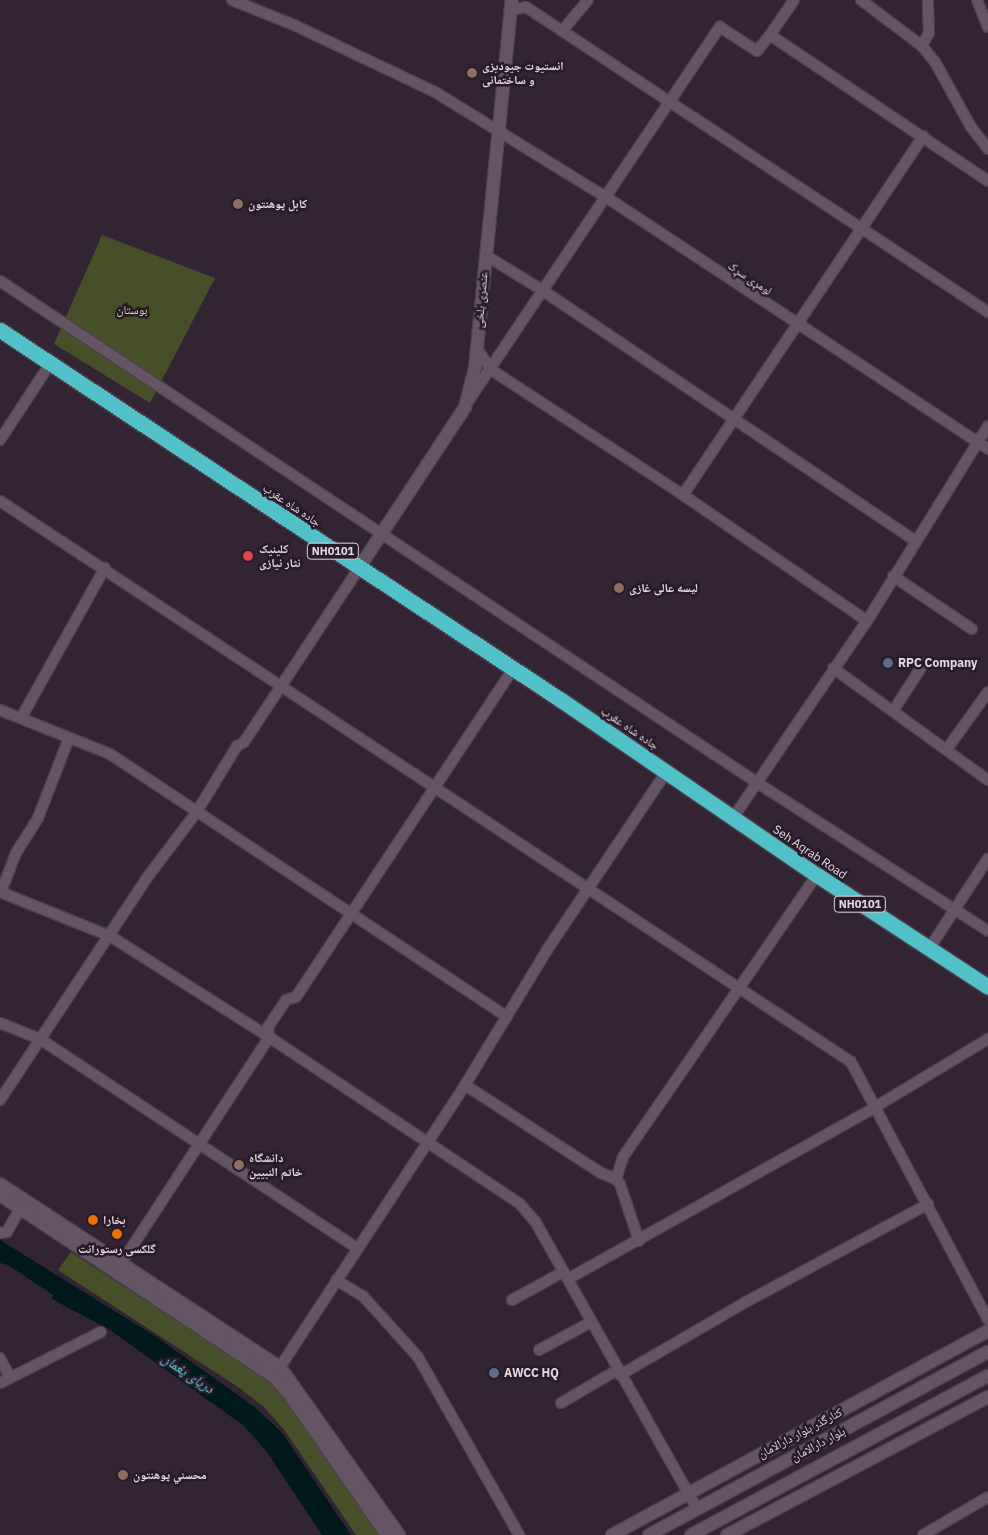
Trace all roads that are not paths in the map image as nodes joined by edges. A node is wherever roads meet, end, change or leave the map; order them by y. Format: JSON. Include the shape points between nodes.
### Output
{"nodes":[{"id":1,"x":232,"y":0,"type":"edge"},
{"id":2,"x":588,"y":0,"type":"edge"},
{"id":3,"x":794,"y":0,"type":"edge"},
{"id":4,"x":928,"y":0,"type":"edge"},
{"id":5,"x":977,"y":0,"type":"edge"},
{"id":6,"x":865,"y":1,"type":"edge"},
{"id":7,"x":511,"y":5,"type":"edge"},
{"id":8,"x":988,"y":27,"type":"edge"},
{"id":9,"x":562,"y":31,"type":"junction"},
{"id":10,"x":770,"y":35,"type":"junction"},
{"id":11,"x":922,"y":46,"type":"junction"},
{"id":12,"x":668,"y":103,"type":"junction"},
{"id":13,"x":498,"y":131,"type":"junction"},
{"id":14,"x":923,"y":136,"type":"junction"},
{"id":15,"x":988,"y":148,"type":"edge"},
{"id":16,"x":988,"y":181,"type":"edge"},
{"id":17,"x":606,"y":197,"type":"junction"},
{"id":18,"x":860,"y":229,"type":"junction"},
{"id":19,"x":485,"y":256,"type":"junction"},
{"id":20,"x":0,"y":281,"type":"edge"},
{"id":21,"x":542,"y":290,"type":"junction"},
{"id":22,"x":988,"y":312,"type":"edge"},
{"id":23,"x":798,"y":325,"type":"junction"},
{"id":24,"x":0,"y":330,"type":"edge"},
{"id":25,"x":476,"y":348,"type":"junction"},
{"id":26,"x":50,"y":364,"type":"junction"},
{"id":27,"x":490,"y":369,"type":"junction"},
{"id":28,"x":465,"y":407,"type":"junction"},
{"id":29,"x":733,"y":418,"type":"junction"},
{"id":30,"x":988,"y":426,"type":"edge"},
{"id":31,"x":0,"y":440,"type":"edge"},
{"id":32,"x":978,"y":442,"type":"junction"},
{"id":33,"x":988,"y":449,"type":"edge"},
{"id":34,"x":684,"y":495,"type":"junction"},
{"id":35,"x":0,"y":500,"type":"edge"},
{"id":36,"x":382,"y":534,"type":"junction"},
{"id":37,"x":914,"y":540,"type":"junction"},
{"id":38,"x":105,"y":568,"type":"junction"},
{"id":39,"x":359,"y":568,"type":"junction"},
{"id":40,"x":893,"y":576,"type":"junction"},
{"id":41,"x":866,"y":620,"type":"junction"},
{"id":42,"x":972,"y":629,"type":"dead end"},
{"id":43,"x":924,"y":663,"type":"dead end"},
{"id":44,"x":833,"y":668,"type":"junction"},
{"id":45,"x":513,"y":669,"type":"junction"},
{"id":46,"x":281,"y":684,"type":"junction"},
{"id":47,"x":988,"y":692,"type":"edge"},
{"id":48,"x":0,"y":710,"type":"edge"},
{"id":49,"x":894,"y":711,"type":"junction"},
{"id":50,"x":21,"y":718,"type":"junction"},
{"id":51,"x":70,"y":738,"type":"junction"},
{"id":52,"x":947,"y":749,"type":"junction"},
{"id":53,"x":668,"y":771,"type":"junction"},
{"id":54,"x":988,"y":780,"type":"edge"},
{"id":55,"x":756,"y":782,"type":"junction"},
{"id":56,"x":435,"y":787,"type":"junction"},
{"id":57,"x":196,"y":812,"type":"junction"},
{"id":58,"x":733,"y":818,"type":"junction"},
{"id":59,"x":988,"y":858,"type":"edge"},
{"id":60,"x":817,"y":875,"type":"junction"},
{"id":61,"x":587,"y":890,"type":"junction"},
{"id":62,"x":0,"y":892,"type":"edge"},
{"id":63,"x":955,"y":910,"type":"junction"},
{"id":64,"x":350,"y":914,"type":"junction"},
{"id":65,"x":988,"y":931,"type":"edge"},
{"id":66,"x":110,"y":936,"type":"junction"},
{"id":67,"x":929,"y":949,"type":"junction"},
{"id":68,"x":988,"y":987,"type":"edge"},
{"id":69,"x":738,"y":989,"type":"junction"},
{"id":70,"x":507,"y":1017,"type":"junction"},
{"id":71,"x":0,"y":1022,"type":"edge"},
{"id":72,"x":269,"y":1037,"type":"junction"},
{"id":73,"x":40,"y":1039,"type":"junction"},
{"id":74,"x":988,"y":1039,"type":"edge"},
{"id":75,"x":465,"y":1085,"type":"junction"},
{"id":76,"x":0,"y":1100,"type":"edge"},
{"id":77,"x":877,"y":1106,"type":"junction"},
{"id":78,"x":426,"y":1140,"type":"junction"},
{"id":79,"x":198,"y":1144,"type":"junction"},
{"id":80,"x":616,"y":1179,"type":"junction"},
{"id":81,"x":0,"y":1184,"type":"edge"},
{"id":82,"x":0,"y":1195,"type":"edge"},
{"id":83,"x":928,"y":1204,"type":"junction"},
{"id":84,"x":20,"y":1208,"type":"junction"},
{"id":85,"x":0,"y":1233,"type":"edge"},
{"id":86,"x":80,"y":1241,"type":"junction"},
{"id":87,"x":639,"y":1241,"type":"junction"},
{"id":88,"x":356,"y":1248,"type":"junction"},
{"id":89,"x":122,"y":1262,"type":"junction"},
{"id":90,"x":566,"y":1276,"type":"junction"},
{"id":91,"x":336,"y":1280,"type":"junction"},
{"id":92,"x":512,"y":1300,"type":"dead end"},
{"id":93,"x":988,"y":1320,"type":"edge"},
{"id":94,"x":591,"y":1322,"type":"junction"},
{"id":95,"x":988,"y":1331,"type":"edge"},
{"id":96,"x":101,"y":1332,"type":"dead end"},
{"id":97,"x":539,"y":1350,"type":"dead end"},
{"id":98,"x":988,"y":1352,"type":"edge"},
{"id":99,"x":0,"y":1358,"type":"edge"},
{"id":100,"x":280,"y":1367,"type":"junction"},
{"id":101,"x":618,"y":1373,"type":"junction"},
{"id":102,"x":988,"y":1376,"type":"edge"},
{"id":103,"x":10,"y":1378,"type":"junction"},
{"id":104,"x":0,"y":1383,"type":"edge"},
{"id":105,"x":988,"y":1397,"type":"edge"},
{"id":106,"x":561,"y":1403,"type":"dead end"},
{"id":107,"x":688,"y":1494,"type":"junction"},
{"id":108,"x":988,"y":1496,"type":"edge"},
{"id":109,"x":697,"y":1509,"type":"junction"},
{"id":110,"x":735,"y":1533,"type":"edge"},
{"id":111,"x":387,"y":1535,"type":"edge"},
{"id":112,"x":399,"y":1535,"type":"edge"},
{"id":113,"x":519,"y":1535,"type":"edge"},
{"id":114,"x":612,"y":1535,"type":"edge"},
{"id":115,"x":649,"y":1535,"type":"edge"},
{"id":116,"x":691,"y":1535,"type":"edge"},
{"id":117,"x":923,"y":1535,"type":"edge"}],
"edges":[{"from":1,"to":13,"type":"street","name":"لومړی سړک","via":[[294,24],[435,92]]},
{"from":2,"to":9,"type":"street"},
{"from":3,"to":10,"type":"street"},
{"from":4,"to":11,"type":"street","via":[[929,33]]},
{"from":5,"to":8,"type":"street"},
{"from":6,"to":11,"type":"street"},
{"from":7,"to":9,"type":"street","via":[[526,7]]},
{"from":7,"to":13,"type":"main road","name":"عنصری بلخی"},
{"from":9,"to":12,"type":"street"},
{"from":10,"to":12,"type":"street","via":[[757,51],[720,27]]},
{"from":10,"to":14,"type":"street"},
{"from":11,"to":15,"type":"street","via":[[935,62],[971,127]]},
{"from":12,"to":17,"type":"street"},
{"from":12,"to":18,"type":"street"},
{"from":13,"to":17,"type":"street","name":"لومړی سړک"},
{"from":13,"to":19,"type":"main road","name":"عنصری بلخی"},
{"from":14,"to":16,"type":"street"},
{"from":14,"to":18,"type":"street"},
{"from":17,"to":21,"type":"street"},
{"from":17,"to":23,"type":"street","name":"لومړی سړک"},
{"from":18,"to":22,"type":"street"},
{"from":18,"to":23,"type":"street"},
{"from":19,"to":21,"type":"street"},
{"from":19,"to":25,"type":"main road","name":"عنصری بلخی"},
{"from":20,"to":36,"type":"street"},
{"from":21,"to":27,"type":"street"},
{"from":21,"to":29,"type":"street"},
{"from":23,"to":29,"type":"street"},
{"from":23,"to":32,"type":"street","name":"لومړی سړک"},
{"from":24,"to":26,"type":"highway","name":"جاده شاه عقرب","number":"NH0101"},
{"from":25,"to":27,"type":"street"},
{"from":25,"to":28,"type":"main road","name":"عنصری بلخی"},
{"from":26,"to":31,"type":"street"},
{"from":26,"to":39,"type":"highway","name":"جاده شاه عقرب","number":"NH0101"},
{"from":27,"to":28,"type":"street"},
{"from":27,"to":34,"type":"street"},
{"from":28,"to":36,"type":"main road","name":"عنصری بلخی"},
{"from":29,"to":34,"type":"street"},
{"from":29,"to":37,"type":"street"},
{"from":30,"to":32,"type":"street"},
{"from":32,"to":33,"type":"street","name":"لومړی سړک"},
{"from":32,"to":37,"type":"street"},
{"from":34,"to":41,"type":"street"},
{"from":35,"to":38,"type":"street"},
{"from":36,"to":39,"type":"main road","name":"عنصری بلخی"},
{"from":36,"to":55,"type":"street"},
{"from":37,"to":40,"type":"street"},
{"from":38,"to":46,"type":"street"},
{"from":38,"to":50,"type":"street"},
{"from":39,"to":45,"type":"highway","name":"جاده شاه عقرب","number":"NH0101"},
{"from":39,"to":46,"type":"street"},
{"from":40,"to":41,"type":"street"},
{"from":40,"to":42,"type":"street"},
{"from":41,"to":44,"type":"street"},
{"from":43,"to":49,"type":"street"},
{"from":44,"to":49,"type":"street"},
{"from":44,"to":55,"type":"street"},
{"from":45,"to":53,"type":"highway","name":"جاده شاه عقرب","number":"NH0101"},
{"from":45,"to":56,"type":"street"},
{"from":46,"to":56,"type":"street"},
{"from":46,"to":57,"type":"street"},
{"from":47,"to":52,"type":"street"},
{"from":48,"to":50,"type":"street"},
{"from":49,"to":52,"type":"street"},
{"from":50,"to":51,"type":"street"},
{"from":51,"to":57,"type":"street","via":[[110,754]]},
{"from":51,"to":62,"type":"street","via":[[38,818],[16,853]]},
{"from":52,"to":54,"type":"street"},
{"from":53,"to":58,"type":"highway","name":"Seh Aqrab Road","number":"NH0101"},
{"from":53,"to":61,"type":"street"},
{"from":55,"to":58,"type":"street"},
{"from":55,"to":63,"type":"street"},
{"from":56,"to":61,"type":"street"},
{"from":56,"to":64,"type":"street"},
{"from":57,"to":64,"type":"street"},
{"from":57,"to":66,"type":"street","via":[[146,879]]},
{"from":58,"to":60,"type":"highway","name":"Seh Aqrab Road","number":"NH0101"},
{"from":59,"to":63,"type":"street"},
{"from":60,"to":67,"type":"highway","name":"Seh Aqrab Road","number":"NH0101"},
{"from":60,"to":69,"type":"street"},
{"from":61,"to":69,"type":"street"},
{"from":61,"to":70,"type":"street"},
{"from":62,"to":66,"type":"street"},
{"from":63,"to":65,"type":"street"},
{"from":63,"to":67,"type":"street"},
{"from":64,"to":70,"type":"street"},
{"from":64,"to":72,"type":"street","via":[[296,996],[286,1000],[268,1027]]},
{"from":66,"to":72,"type":"street"},
{"from":66,"to":73,"type":"street"},
{"from":67,"to":68,"type":"highway","name":"Seh Aqrab Road","number":"NH0101"},
{"from":69,"to":77,"type":"street","via":[[851,1062]]},
{"from":69,"to":80,"type":"street","via":[[623,1157]]},
{"from":70,"to":75,"type":"street"},
{"from":71,"to":73,"type":"street"},
{"from":72,"to":78,"type":"street"},
{"from":72,"to":79,"type":"street"},
{"from":73,"to":76,"type":"street"},
{"from":73,"to":79,"type":"street"},
{"from":74,"to":77,"type":"street"},
{"from":75,"to":78,"type":"street"},
{"from":75,"to":80,"type":"street","via":[[601,1173]]},
{"from":77,"to":83,"type":"street"},
{"from":77,"to":87,"type":"street"},
{"from":78,"to":88,"type":"street"},
{"from":78,"to":90,"type":"street","via":[[520,1204],[536,1221]]},
{"from":79,"to":88,"type":"street"},
{"from":79,"to":89,"type":"street"},
{"from":80,"to":87,"type":"street"},
{"from":81,"to":86,"type":"main road"},
{"from":82,"to":84,"type":"main road"},
{"from":83,"to":93,"type":"street"},
{"from":83,"to":101,"type":"street"},
{"from":84,"to":85,"type":"street","via":[[7,1232]]},
{"from":84,"to":86,"type":"main road"},
{"from":86,"to":89,"type":"main road"},
{"from":86,"to":111,"type":"main road","via":[[274,1377],[290,1395]]},
{"from":87,"to":90,"type":"street"},
{"from":88,"to":91,"type":"street"},
{"from":89,"to":100,"type":"main road"},
{"from":90,"to":92,"type":"street"},
{"from":90,"to":94,"type":"street"},
{"from":91,"to":100,"type":"street"},
{"from":91,"to":113,"type":"street","via":[[363,1296],[418,1357]]},
{"from":94,"to":97,"type":"street"},
{"from":94,"to":101,"type":"street"},
{"from":95,"to":107,"type":"main road","name":"کنارگذر بلوار دارالامان"},
{"from":96,"to":103,"type":"street"},
{"from":98,"to":109,"type":"main road","name":"بلوار دارالامان"},
{"from":99,"to":103,"type":"street"},
{"from":100,"to":112,"type":"main road"},
{"from":101,"to":106,"type":"street"},
{"from":101,"to":107,"type":"street"},
{"from":102,"to":116,"type":"main road","name":"بلوار دارالامان"},
{"from":103,"to":104,"type":"street"},
{"from":105,"to":110,"type":"main road"},
{"from":107,"to":109,"type":"street"},
{"from":107,"to":114,"type":"main road","name":"کنارگذر بلوار دارالامان"},
{"from":108,"to":117,"type":"street"},
{"from":109,"to":115,"type":"main road","name":"بلوار دارالامان"}]}
